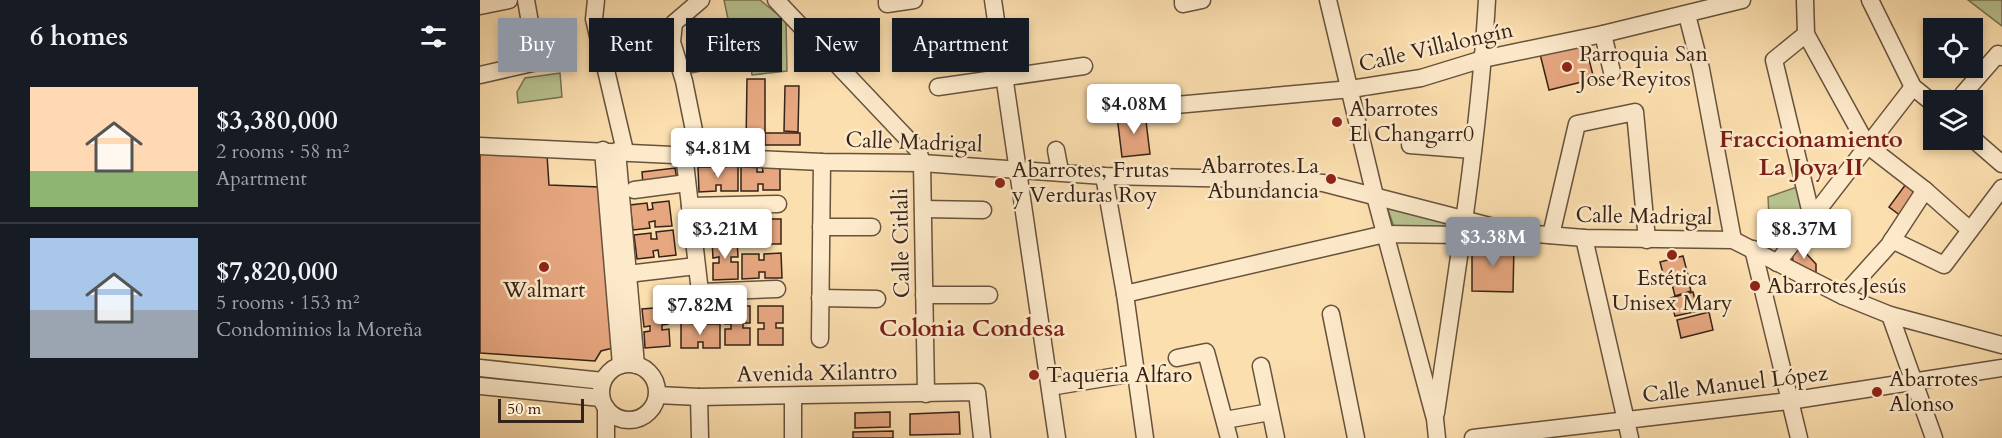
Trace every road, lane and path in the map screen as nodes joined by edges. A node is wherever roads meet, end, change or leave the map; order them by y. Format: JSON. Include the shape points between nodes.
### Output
{"nodes":[{"id":1,"x":509,"y":0,"type":"edge"},
{"id":2,"x":526,"y":0,"type":"edge"},
{"id":3,"x":596,"y":0,"type":"edge"},
{"id":4,"x":701,"y":0,"type":"edge"},
{"id":5,"x":776,"y":0,"type":"edge"},
{"id":6,"x":886,"y":0,"type":"edge"},
{"id":7,"x":914,"y":0,"type":"edge"},
{"id":8,"x":993,"y":0,"type":"edge"},
{"id":9,"x":1202,"y":0,"type":"edge"},
{"id":10,"x":1328,"y":0,"type":"edge"},
{"id":11,"x":1486,"y":0,"type":"edge"},
{"id":12,"x":1742,"y":0,"type":"edge"},
{"id":13,"x":1805,"y":0,"type":"edge"},
{"id":14,"x":1870,"y":0,"type":"edge"},
{"id":15,"x":1183,"y":2,"type":"edge"},
{"id":16,"x":480,"y":6,"type":"edge"},
{"id":17,"x":1691,"y":9,"type":"edge"},
{"id":18,"x":1603,"y":34,"type":"junction"},
{"id":19,"x":1806,"y":34,"type":"junction"},
{"id":20,"x":2002,"y":57,"type":"edge"},
{"id":21,"x":1483,"y":58,"type":"junction"},
{"id":22,"x":1084,"y":66,"type":"dead end"},
{"id":23,"x":1612,"y":72,"type":"dead end"},
{"id":24,"x":480,"y":75,"type":"edge"},
{"id":25,"x":1003,"y":78,"type":"junction"},
{"id":26,"x":938,"y":87,"type":"dead end"},
{"id":27,"x":1913,"y":87,"type":"junction"},
{"id":28,"x":1351,"y":89,"type":"junction"},
{"id":29,"x":1966,"y":90,"type":"edge"},
{"id":30,"x":1923,"y":95,"type":"edge"},
{"id":31,"x":1165,"y":106,"type":"dead end"},
{"id":32,"x":1410,"y":145,"type":"dead end"},
{"id":33,"x":1867,"y":145,"type":"junction"},
{"id":34,"x":480,"y":146,"type":"edge"},
{"id":35,"x":1983,"y":147,"type":"edge"},
{"id":36,"x":1056,"y":150,"type":"dead end"},
{"id":37,"x":1472,"y":150,"type":"junction"},
{"id":38,"x":615,"y":151,"type":"junction"},
{"id":39,"x":691,"y":155,"type":"junction"},
{"id":40,"x":2001,"y":161,"type":"edge"},
{"id":41,"x":822,"y":162,"type":"junction"},
{"id":42,"x":922,"y":163,"type":"junction"},
{"id":43,"x":1016,"y":168,"type":"junction"},
{"id":44,"x":1060,"y":171,"type":"junction"},
{"id":45,"x":1104,"y":176,"type":"junction"},
{"id":46,"x":687,"y":183,"type":"junction"},
{"id":47,"x":2002,"y":188,"type":"edge"},
{"id":48,"x":634,"y":190,"type":"dead end"},
{"id":49,"x":1925,"y":190,"type":"junction"},
{"id":50,"x":1375,"y":196,"type":"junction"},
{"id":51,"x":778,"y":204,"type":"dead end"},
{"id":52,"x":690,"y":206,"type":"junction"},
{"id":53,"x":923,"y":209,"type":"junction"},
{"id":54,"x":983,"y":210,"type":"dead end"},
{"id":55,"x":1812,"y":218,"type":"junction"},
{"id":56,"x":821,"y":227,"type":"junction"},
{"id":57,"x":872,"y":227,"type":"dead end"},
{"id":58,"x":1463,"y":227,"type":"junction"},
{"id":59,"x":1970,"y":231,"type":"junction"},
{"id":60,"x":1385,"y":234,"type":"junction"},
{"id":61,"x":1551,"y":235,"type":"junction"},
{"id":62,"x":1584,"y":238,"type":"junction"},
{"id":63,"x":1647,"y":240,"type":"junction"},
{"id":64,"x":1733,"y":240,"type":"junction"},
{"id":65,"x":1892,"y":240,"type":"junction"},
{"id":66,"x":1753,"y":249,"type":"junction"},
{"id":67,"x":1777,"y":263,"type":"junction"},
{"id":68,"x":696,"y":266,"type":"junction"},
{"id":69,"x":622,"y":274,"type":"junction"},
{"id":70,"x":777,"y":289,"type":"dead end"},
{"id":71,"x":1125,"y":294,"type":"junction"},
{"id":72,"x":924,"y":295,"type":"junction"},
{"id":73,"x":989,"y":295,"type":"dead end"},
{"id":74,"x":1843,"y":296,"type":"junction"},
{"id":75,"x":820,"y":298,"type":"junction"},
{"id":76,"x":877,"y":299,"type":"dead end"},
{"id":77,"x":1331,"y":314,"type":"dead end"},
{"id":78,"x":1890,"y":315,"type":"junction"},
{"id":79,"x":820,"y":339,"type":"dead end"},
{"id":80,"x":2002,"y":345,"type":"edge"},
{"id":81,"x":1177,"y":358,"type":"dead end"},
{"id":82,"x":628,"y":365,"type":"junction"},
{"id":83,"x":1261,"y":366,"type":"dead end"},
{"id":84,"x":480,"y":368,"type":"edge"},
{"id":85,"x":2002,"y":368,"type":"edge"},
{"id":86,"x":1135,"y":373,"type":"junction"},
{"id":87,"x":603,"y":381,"type":"junction"},
{"id":88,"x":1913,"y":382,"type":"junction"},
{"id":89,"x":480,"y":387,"type":"edge"},
{"id":90,"x":1050,"y":387,"type":"junction"},
{"id":91,"x":926,"y":394,"type":"junction"},
{"id":92,"x":657,"y":395,"type":"junction"},
{"id":93,"x":793,"y":396,"type":"junction"},
{"id":94,"x":699,"y":397,"type":"junction"},
{"id":95,"x":1789,"y":401,"type":"junction"},
{"id":96,"x":604,"y":403,"type":"junction"},
{"id":97,"x":1270,"y":412,"type":"junction"},
{"id":98,"x":1435,"y":419,"type":"junction"},
{"id":99,"x":1225,"y":420,"type":"junction"},
{"id":100,"x":1626,"y":421,"type":"junction"},
{"id":101,"x":1529,"y":436,"type":"edge"},
{"id":102,"x":606,"y":438,"type":"edge"},
{"id":103,"x":700,"y":438,"type":"edge"},
{"id":104,"x":793,"y":438,"type":"edge"},
{"id":105,"x":982,"y":438,"type":"edge"},
{"id":106,"x":1058,"y":438,"type":"edge"},
{"id":107,"x":1145,"y":438,"type":"edge"},
{"id":108,"x":1229,"y":438,"type":"edge"},
{"id":109,"x":1275,"y":438,"type":"edge"},
{"id":110,"x":1356,"y":438,"type":"edge"},
{"id":111,"x":1437,"y":438,"type":"edge"},
{"id":112,"x":1473,"y":438,"type":"edge"},
{"id":113,"x":1630,"y":438,"type":"edge"},
{"id":114,"x":1799,"y":438,"type":"edge"},
{"id":115,"x":1934,"y":438,"type":"edge"}],
"edges":[{"from":1,"to":16,"type":"street"},
{"from":2,"to":24,"type":"street","via":[[537,62]]},
{"from":3,"to":38,"type":"street","via":[[594,19]]},
{"from":4,"to":39,"type":"street","via":[[674,23],[672,42],[684,81]]},
{"from":5,"to":42,"type":"street","via":[[918,150]]},
{"from":6,"to":7,"type":"street","via":[[887,4]]},
{"from":8,"to":25,"type":"street"},
{"from":9,"to":15,"type":"street"},
{"from":10,"to":28,"type":"street"},
{"from":11,"to":21,"type":"street"},
{"from":12,"to":17,"type":"street","name":"Calle Villalongín"},
{"from":13,"to":19,"type":"street"},
{"from":14,"to":27,"type":"street"},
{"from":17,"to":18,"type":"street","name":"Calle Villalongín"},
{"from":17,"to":64,"type":"street"},
{"from":18,"to":21,"type":"street","name":"Calle Villalongín"},
{"from":18,"to":23,"type":"street"},
{"from":19,"to":33,"type":"street"},
{"from":19,"to":55,"type":"street","via":[[1774,60]]},
{"from":20,"to":29,"type":"street","via":[[1998,54]]},
{"from":21,"to":28,"type":"street","name":"Calle Villalongín","via":[[1422,78]]},
{"from":21,"to":37,"type":"street"},
{"from":22,"to":25,"type":"street"},
{"from":25,"to":26,"type":"street"},
{"from":25,"to":43,"type":"street"},
{"from":27,"to":30,"type":"street"},
{"from":27,"to":33,"type":"street"},
{"from":28,"to":31,"type":"street","name":"Calle Villalongín"},
{"from":28,"to":50,"type":"street"},
{"from":32,"to":37,"type":"street"},
{"from":33,"to":49,"type":"street"},
{"from":33,"to":55,"type":"street"},
{"from":34,"to":38,"type":"street","name":"Calle Madrigal","via":[[525,151]]},
{"from":35,"to":40,"type":"street"},
{"from":36,"to":44,"type":"street"},
{"from":37,"to":58,"type":"street"},
{"from":38,"to":39,"type":"street","name":"Calle Madrigal"},
{"from":38,"to":69,"type":"street"},
{"from":39,"to":41,"type":"street","name":"Calle Madrigal"},
{"from":39,"to":46,"type":"street"},
{"from":41,"to":42,"type":"street","name":"Calle Madrigal"},
{"from":41,"to":56,"type":"street"},
{"from":42,"to":43,"type":"street","name":"Calle Madrigal"},
{"from":42,"to":53,"type":"street","name":"Calle Citlali"},
{"from":43,"to":44,"type":"street","name":"Calle Madrigal"},
{"from":43,"to":90,"type":"street"},
{"from":44,"to":45,"type":"street","name":"Calle Madrigal"},
{"from":45,"to":50,"type":"street","name":"Calle Madrigal","via":[[1290,180],[1323,183]]},
{"from":45,"to":71,"type":"street"},
{"from":46,"to":48,"type":"street"},
{"from":46,"to":52,"type":"street"},
{"from":47,"to":59,"type":"street"},
{"from":49,"to":59,"type":"street"},
{"from":49,"to":65,"type":"street"},
{"from":50,"to":58,"type":"street","name":"Calle Madrigal"},
{"from":50,"to":60,"type":"street"},
{"from":51,"to":52,"type":"street"},
{"from":52,"to":68,"type":"street"},
{"from":53,"to":54,"type":"street"},
{"from":53,"to":72,"type":"street","name":"Calle Citlali"},
{"from":55,"to":67,"type":"street"},
{"from":56,"to":57,"type":"street"},
{"from":56,"to":75,"type":"street"},
{"from":58,"to":60,"type":"street"},
{"from":58,"to":61,"type":"street","name":"Calle Madrigal"},
{"from":58,"to":98,"type":"street"},
{"from":59,"to":65,"type":"street","via":[[1944,265]]},
{"from":60,"to":71,"type":"street"},
{"from":60,"to":98,"type":"street"},
{"from":61,"to":62,"type":"street","name":"Calle Madrigal"},
{"from":61,"to":63,"type":"street","via":[[1576,124],[1635,112]]},
{"from":62,"to":63,"type":"street","name":"Calle Madrigal"},
{"from":62,"to":100,"type":"street"},
{"from":63,"to":64,"type":"street","name":"Calle Madrigal"},
{"from":64,"to":66,"type":"street","name":"Calle Madrigal"},
{"from":65,"to":74,"type":"street"},
{"from":66,"to":67,"type":"street","name":"Calle Madrigal"},
{"from":66,"to":95,"type":"street"},
{"from":67,"to":74,"type":"street","name":"Calle Madrigal"},
{"from":68,"to":69,"type":"street"},
{"from":68,"to":70,"type":"street","via":[[700,292]]},
{"from":69,"to":82,"type":"street"},
{"from":71,"to":86,"type":"street"},
{"from":72,"to":73,"type":"street"},
{"from":72,"to":91,"type":"street","name":"Calle Citlali"},
{"from":74,"to":78,"type":"street","name":"Calle Madrigal"},
{"from":75,"to":76,"type":"street"},
{"from":75,"to":79,"type":"street"},
{"from":77,"to":110,"type":"street"},
{"from":78,"to":80,"type":"street","name":"Calle Madrigal"},
{"from":78,"to":88,"type":"street"},
{"from":81,"to":99,"type":"street","via":[[1206,352]]},
{"from":82,"to":87,"type":"street","via":[[614,368]]},
{"from":82,"to":92,"type":"street","via":[[652,376]]},
{"from":83,"to":97,"type":"street"},
{"from":84,"to":87,"type":"street"},
{"from":85,"to":88,"type":"street","name":"Calle Manuel López"},
{"from":86,"to":90,"type":"street"},
{"from":86,"to":107,"type":"street"},
{"from":87,"to":96,"type":"street"},
{"from":88,"to":95,"type":"street","name":"Calle Manuel López"},
{"from":88,"to":115,"type":"street"},
{"from":89,"to":96,"type":"street"},
{"from":90,"to":106,"type":"street"},
{"from":91,"to":93,"type":"street","name":"Avenida Xilantro"},
{"from":91,"to":105,"type":"street","name":"Avenida Xilantro","via":[[977,392]]},
{"from":92,"to":94,"type":"street","name":"Avenida Xilantro"},
{"from":92,"to":96,"type":"street","via":[[654,406],[636,420],[614,416]]},
{"from":93,"to":94,"type":"street","name":"Avenida Xilantro"},
{"from":93,"to":104,"type":"street"},
{"from":94,"to":103,"type":"street"},
{"from":95,"to":100,"type":"street","name":"Calle Manuel López"},
{"from":95,"to":114,"type":"street"},
{"from":96,"to":102,"type":"street"},
{"from":97,"to":99,"type":"street"},
{"from":97,"to":109,"type":"street"},
{"from":98,"to":111,"type":"street"},
{"from":99,"to":108,"type":"street"},
{"from":100,"to":101,"type":"street","name":"Calle Manuel López"},
{"from":100,"to":113,"type":"street"},
{"from":101,"to":112,"type":"street","name":"Calle Manuel López"}]}
